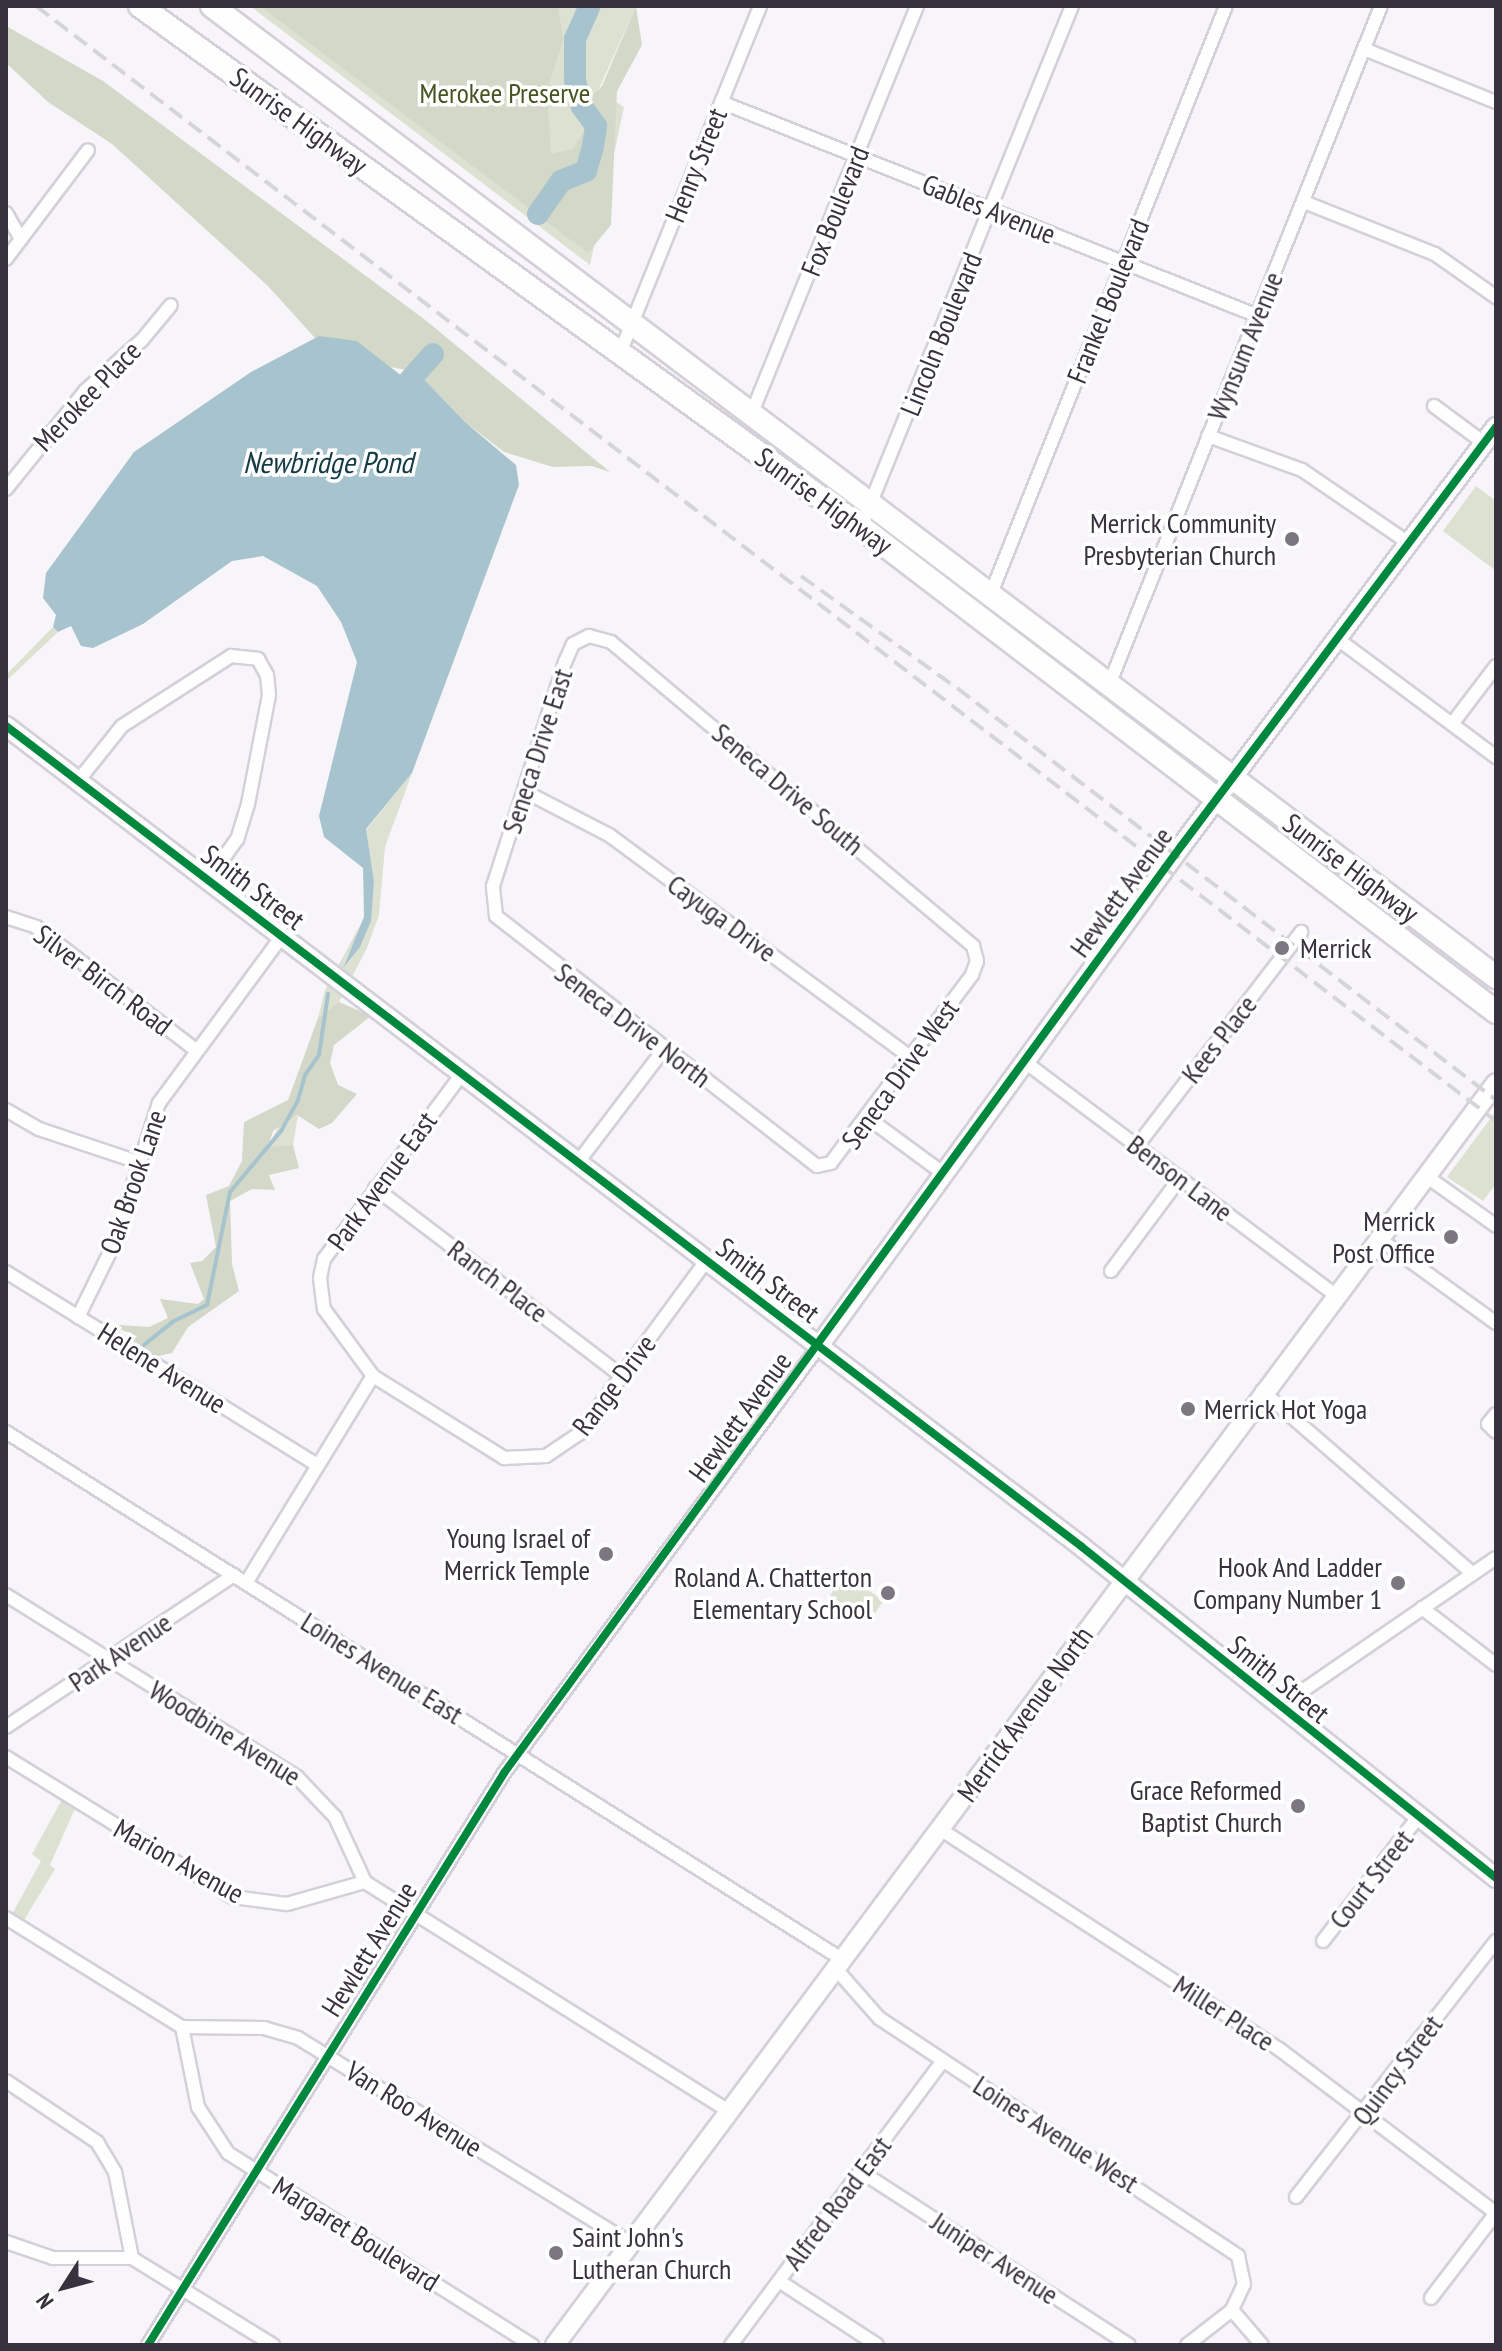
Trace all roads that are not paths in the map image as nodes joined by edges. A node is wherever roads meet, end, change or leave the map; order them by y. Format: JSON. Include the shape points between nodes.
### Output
{"nodes":[{"id":1,"x":212,"y":6,"type":"edge"},
{"id":2,"x":760,"y":6,"type":"edge"},
{"id":3,"x":917,"y":6,"type":"edge"},
{"id":4,"x":1072,"y":6,"type":"edge"},
{"id":5,"x":1226,"y":6,"type":"edge"},
{"id":6,"x":1381,"y":6,"type":"edge"},
{"id":7,"x":151,"y":9,"type":"edge"},
{"id":8,"x":1364,"y":49,"type":"junction"},
{"id":9,"x":721,"y":102,"type":"junction"},
{"id":10,"x":1496,"y":102,"type":"edge"},
{"id":11,"x":88,"y":150,"type":"dead end"},
{"id":12,"x":856,"y":156,"type":"junction"},
{"id":13,"x":1304,"y":202,"type":"junction"},
{"id":14,"x":991,"y":209,"type":"junction"},
{"id":15,"x":6,"y":213,"type":"edge"},
{"id":16,"x":21,"y":239,"type":"junction"},
{"id":17,"x":6,"y":259,"type":"edge"},
{"id":18,"x":1124,"y":263,"type":"junction"},
{"id":19,"x":1496,"y":297,"type":"edge"},
{"id":20,"x":171,"y":305,"type":"dead end"},
{"id":21,"x":1258,"y":316,"type":"junction"},
{"id":22,"x":631,"y":325,"type":"junction"},
{"id":23,"x":620,"y":353,"type":"junction"},
{"id":24,"x":1434,"y":406,"type":"dead end"},
{"id":25,"x":751,"y":415,"type":"junction"},
{"id":26,"x":1496,"y":427,"type":"edge"},
{"id":27,"x":1208,"y":436,"type":"junction"},
{"id":28,"x":1484,"y":443,"type":"junction"},
{"id":29,"x":6,"y":489,"type":"edge"},
{"id":30,"x":872,"y":506,"type":"junction"},
{"id":31,"x":861,"y":527,"type":"junction"},
{"id":32,"x":1410,"y":544,"type":"junction"},
{"id":33,"x":990,"y":596,"type":"junction"},
{"id":34,"x":600,"y":637,"type":"joint"},
{"id":35,"x":1339,"y":640,"type":"junction"},
{"id":36,"x":1496,"y":666,"type":"edge"},
{"id":37,"x":1109,"y":685,"type":"junction"},
{"id":38,"x":1452,"y":724,"type":"junction"},
{"id":39,"x":6,"y":726,"type":"edge"},
{"id":40,"x":1496,"y":757,"type":"edge"},
{"id":41,"x":1233,"y":779,"type":"junction"},
{"id":42,"x":78,"y":781,"type":"junction"},
{"id":43,"x":524,"y":791,"type":"junction"},
{"id":44,"x":1215,"y":801,"type":"junction"},
{"id":45,"x":208,"y":880,"type":"junction"},
{"id":46,"x":493,"y":886,"type":"joint"},
{"id":47,"x":6,"y":917,"type":"edge"},
{"id":48,"x":1301,"y":932,"type":"dead end"},
{"id":49,"x":282,"y":936,"type":"junction"},
{"id":50,"x":973,"y":946,"type":"joint"},
{"id":51,"x":1496,"y":977,"type":"edge"},
{"id":52,"x":1496,"y":1012,"type":"edge"},
{"id":53,"x":664,"y":1049,"type":"junction"},
{"id":54,"x":196,"y":1050,"type":"junction"},
{"id":55,"x":911,"y":1058,"type":"junction"},
{"id":56,"x":1025,"y":1062,"type":"junction"},
{"id":57,"x":462,"y":1074,"type":"junction"},
{"id":58,"x":1496,"y":1083,"type":"edge"},
{"id":59,"x":6,"y":1110,"type":"edge"},
{"id":60,"x":868,"y":1118,"type":"junction"},
{"id":61,"x":1137,"y":1146,"type":"junction"},
{"id":62,"x":797,"y":1150,"type":"joint"},
{"id":63,"x":138,"y":1162,"type":"junction"},
{"id":64,"x":578,"y":1162,"type":"junction"},
{"id":65,"x":943,"y":1173,"type":"junction"},
{"id":66,"x":1426,"y":1176,"type":"junction"},
{"id":67,"x":1180,"y":1178,"type":"junction"},
{"id":68,"x":375,"y":1188,"type":"junction"},
{"id":69,"x":1496,"y":1226,"type":"edge"},
{"id":70,"x":1377,"y":1237,"type":"junction"},
{"id":71,"x":706,"y":1261,"type":"junction"},
{"id":72,"x":1111,"y":1271,"type":"dead end"},
{"id":73,"x":6,"y":1272,"type":"edge"},
{"id":74,"x":1334,"y":1294,"type":"junction"},
{"id":75,"x":78,"y":1317,"type":"junction"},
{"id":76,"x":1496,"y":1323,"type":"edge"},
{"id":77,"x":819,"y":1346,"type":"junction"},
{"id":78,"x":373,"y":1376,"type":"junction"},
{"id":79,"x":622,"y":1376,"type":"junction"},
{"id":80,"x":1262,"y":1391,"type":"junction"},
{"id":81,"x":1496,"y":1414,"type":"edge"},
{"id":82,"x":6,"y":1432,"type":"edge"},
{"id":83,"x":1496,"y":1432,"type":"edge"},
{"id":84,"x":317,"y":1465,"type":"junction"},
{"id":85,"x":1496,"y":1558,"type":"edge"},
{"id":86,"x":1473,"y":1574,"type":"junction"},
{"id":87,"x":234,"y":1575,"type":"junction"},
{"id":88,"x":1123,"y":1580,"type":"junction"},
{"id":89,"x":246,"y":1583,"type":"junction"},
{"id":90,"x":6,"y":1595,"type":"edge"},
{"id":91,"x":1422,"y":1608,"type":"junction"},
{"id":92,"x":109,"y":1660,"type":"junction"},
{"id":93,"x":1496,"y":1665,"type":"edge"},
{"id":94,"x":1279,"y":1707,"type":"junction"},
{"id":95,"x":6,"y":1727,"type":"edge"},
{"id":96,"x":518,"y":1753,"type":"junction"},
{"id":97,"x":6,"y":1757,"type":"edge"},
{"id":98,"x":1418,"y":1817,"type":"junction"},
{"id":99,"x":940,"y":1829,"type":"junction"},
{"id":100,"x":1496,"y":1878,"type":"edge"},
{"id":101,"x":365,"y":1882,"type":"junction"},
{"id":102,"x":416,"y":1916,"type":"junction"},
{"id":103,"x":6,"y":1918,"type":"edge"},
{"id":104,"x":1323,"y":1941,"type":"dead end"},
{"id":105,"x":1496,"y":1941,"type":"edge"},
{"id":106,"x":840,"y":1964,"type":"junction"},
{"id":107,"x":182,"y":2027,"type":"junction"},
{"id":108,"x":328,"y":2056,"type":"junction"},
{"id":109,"x":943,"y":2061,"type":"junction"},
{"id":110,"x":6,"y":2081,"type":"edge"},
{"id":111,"x":729,"y":2111,"type":"junction"},
{"id":112,"x":1365,"y":2112,"type":"junction"},
{"id":113,"x":860,"y":2171,"type":"junction"},
{"id":114,"x":256,"y":2172,"type":"junction"},
{"id":115,"x":1296,"y":2197,"type":"dead end"},
{"id":116,"x":1496,"y":2213,"type":"edge"},
{"id":117,"x":6,"y":2242,"type":"edge"},
{"id":118,"x":630,"y":2243,"type":"junction"},
{"id":119,"x":132,"y":2258,"type":"junction"},
{"id":120,"x":779,"y":2281,"type":"junction"},
{"id":121,"x":183,"y":2289,"type":"junction"},
{"id":122,"x":1431,"y":2298,"type":"dead end"},
{"id":123,"x":1232,"y":2310,"type":"junction"},
{"id":124,"x":148,"y":2345,"type":"edge"},
{"id":125,"x":273,"y":2345,"type":"edge"},
{"id":126,"x":532,"y":2345,"type":"edge"},
{"id":127,"x":555,"y":2345,"type":"edge"},
{"id":128,"x":731,"y":2345,"type":"edge"},
{"id":129,"x":877,"y":2345,"type":"edge"},
{"id":130,"x":1129,"y":2345,"type":"edge"},
{"id":131,"x":1187,"y":2345,"type":"edge"},
{"id":132,"x":1262,"y":2345,"type":"edge"}],
"edges":[{"from":1,"to":22,"type":"highway","name":"Sunrise Highway"},
{"from":2,"to":9,"type":"street","name":"Henry Street"},
{"from":3,"to":12,"type":"street","name":"Fox Boulevard"},
{"from":4,"to":14,"type":"street","name":"Lincoln Boulevard"},
{"from":5,"to":18,"type":"street","name":"Frankel Boulevard"},
{"from":6,"to":8,"type":"street","name":"Wynsum Avenue"},
{"from":7,"to":23,"type":"highway","name":"Sunrise Highway"},
{"from":8,"to":10,"type":"street"},
{"from":8,"to":13,"type":"street","name":"Wynsum Avenue"},
{"from":9,"to":12,"type":"street","name":"Gables Avenue"},
{"from":9,"to":22,"type":"street","name":"Henry Street"},
{"from":11,"to":16,"type":"street"},
{"from":12,"to":14,"type":"street","name":"Gables Avenue"},
{"from":12,"to":25,"type":"street","name":"Fox Boulevard"},
{"from":13,"to":19,"type":"street","via":[[1435,254]]},
{"from":13,"to":21,"type":"street","name":"Wynsum Avenue"},
{"from":14,"to":18,"type":"street","name":"Gables Avenue"},
{"from":14,"to":30,"type":"street","name":"Lincoln Boulevard"},
{"from":15,"to":16,"type":"street"},
{"from":16,"to":17,"type":"street"},
{"from":18,"to":21,"type":"street","name":"Gables Avenue"},
{"from":18,"to":33,"type":"street","name":"Frankel Boulevard"},
{"from":20,"to":29,"type":"street","name":"Merokee Place","via":[[142,340],[76,401]]},
{"from":21,"to":27,"type":"street","name":"Wynsum Avenue"},
{"from":22,"to":23,"type":"street","name":"Henry Street"},
{"from":22,"to":25,"type":"highway","name":"Sunrise Highway"},
{"from":23,"to":31,"type":"highway","name":"Sunrise Highway"},
{"from":24,"to":28,"type":"street"},
{"from":25,"to":30,"type":"highway","name":"Sunrise Highway"},
{"from":26,"to":28,"type":"street","name":"Hewlett Avenue"},
{"from":27,"to":32,"type":"street","via":[[1302,470]]},
{"from":27,"to":37,"type":"street","name":"Wynsum Avenue"},
{"from":28,"to":32,"type":"street","name":"Hewlett Avenue"},
{"from":30,"to":31,"type":"street","name":"Lincoln Boulevard"},
{"from":30,"to":33,"type":"highway","name":"Sunrise Highway"},
{"from":31,"to":44,"type":"highway","name":"Sunrise Highway"},
{"from":32,"to":35,"type":"street","name":"Hewlett Avenue"},
{"from":33,"to":37,"type":"highway","name":"Sunrise Highway"},
{"from":34,"to":43,"type":"street","name":"Seneca Drive East","via":[[573,644]]},
{"from":34,"to":50,"type":"street","name":"Seneca Drive South"},
{"from":35,"to":38,"type":"street"},
{"from":35,"to":41,"type":"street","name":"Hewlett Avenue"},
{"from":36,"to":38,"type":"street"},
{"from":37,"to":41,"type":"highway","name":"Sunrise Highway"},
{"from":38,"to":40,"type":"street"},
{"from":39,"to":42,"type":"street","name":"Smith Street"},
{"from":41,"to":44,"type":"street","name":"Hewlett Avenue"},
{"from":41,"to":51,"type":"highway","name":"Sunrise Highway"},
{"from":42,"to":45,"type":"street","name":"Smith Street"},
{"from":42,"to":45,"type":"street","via":[[122,726],[231,656],[258,659],[269,695],[248,804],[237,839]]},
{"from":43,"to":46,"type":"street","name":"Seneca Drive East"},
{"from":43,"to":55,"type":"street","name":"Cayuga Drive","via":[[609,835]]},
{"from":44,"to":52,"type":"highway","name":"Sunrise Highway"},
{"from":44,"to":56,"type":"street","name":"Hewlett Avenue"},
{"from":45,"to":49,"type":"street","name":"Smith Street"},
{"from":46,"to":53,"type":"street","name":"Seneca Drive North","via":[[492,904],[500,922]]},
{"from":47,"to":54,"type":"street","name":"Silver Birch Road","via":[[36,927]]},
{"from":48,"to":61,"type":"street","name":"Kees Place"},
{"from":49,"to":54,"type":"street","name":"Oak Brook Lane"},
{"from":49,"to":57,"type":"street","name":"Smith Street"},
{"from":50,"to":55,"type":"street","name":"Seneca Drive West","via":[[977,961],[972,975]]},
{"from":53,"to":62,"type":"street","name":"Seneca Drive North"},
{"from":53,"to":64,"type":"street"},
{"from":54,"to":63,"type":"street","name":"Oak Brook Lane","via":[[159,1103]]},
{"from":55,"to":60,"type":"street","name":"Seneca Drive West"},
{"from":56,"to":61,"type":"street","name":"Benson Lane"},
{"from":56,"to":65,"type":"street","name":"Hewlett Avenue"},
{"from":57,"to":64,"type":"street","name":"Smith Street"},
{"from":57,"to":68,"type":"street","name":"Park Avenue East"},
{"from":58,"to":66,"type":"street","name":"Merrick Avenue North"},
{"from":59,"to":63,"type":"street","via":[[64,1139]]},
{"from":60,"to":62,"type":"street","name":"Seneca Drive West","via":[[831,1163],[817,1166]]},
{"from":60,"to":65,"type":"street"},
{"from":61,"to":67,"type":"street","name":"Benson Lane"},
{"from":63,"to":75,"type":"street","name":"Oak Brook Lane","via":[[113,1246]]},
{"from":64,"to":71,"type":"street","name":"Smith Street"},
{"from":65,"to":77,"type":"street","name":"Hewlett Avenue"},
{"from":66,"to":69,"type":"street"},
{"from":66,"to":70,"type":"street","name":"Merrick Avenue North"},
{"from":67,"to":72,"type":"street"},
{"from":67,"to":74,"type":"street","name":"Benson Lane"},
{"from":68,"to":78,"type":"street","name":"Park Avenue East","via":[[332,1244],[320,1278],[324,1309]]},
{"from":68,"to":79,"type":"street","name":"Ranch Place"},
{"from":70,"to":74,"type":"street","name":"Merrick Avenue North"},
{"from":70,"to":76,"type":"street"},
{"from":71,"to":77,"type":"street","name":"Smith Street"},
{"from":71,"to":79,"type":"street","name":"Range Drive"},
{"from":73,"to":75,"type":"street","name":"Helene Avenue"},
{"from":74,"to":80,"type":"street","name":"Merrick Avenue North"},
{"from":75,"to":84,"type":"street","name":"Helene Avenue"},
{"from":77,"to":88,"type":"street","name":"Smith Street"},
{"from":77,"to":96,"type":"street","name":"Hewlett Avenue"},
{"from":78,"to":79,"type":"street","name":"Range Drive","via":[[483,1448],[526,1460],[565,1448]]},
{"from":78,"to":84,"type":"street"},
{"from":80,"to":86,"type":"street"},
{"from":80,"to":88,"type":"street","name":"Merrick Avenue North"},
{"from":81,"to":83,"type":"street","via":[[1488,1424]]},
{"from":82,"to":87,"type":"street"},
{"from":84,"to":89,"type":"street"},
{"from":85,"to":86,"type":"street"},
{"from":86,"to":91,"type":"street"},
{"from":87,"to":89,"type":"street","name":"Loines Avenue East"},
{"from":87,"to":92,"type":"street","name":"Park Avenue"},
{"from":88,"to":94,"type":"street","name":"Smith Street"},
{"from":88,"to":99,"type":"street","name":"Merrick Avenue North"},
{"from":89,"to":96,"type":"street","name":"Loines Avenue East"},
{"from":90,"to":92,"type":"street","name":"Woodbine Avenue"},
{"from":91,"to":93,"type":"street"},
{"from":91,"to":94,"type":"street"},
{"from":92,"to":95,"type":"street","name":"Park Avenue"},
{"from":92,"to":101,"type":"street","name":"Woodbine Avenue","via":[[313,1790],[335,1817]]},
{"from":94,"to":98,"type":"street","name":"Smith Street"},
{"from":96,"to":102,"type":"street","name":"Hewlett Avenue"},
{"from":96,"to":106,"type":"street","name":"Loines Avenue West"},
{"from":97,"to":101,"type":"street","name":"Marion Avenue","via":[[233,1897],[287,1904]]},
{"from":98,"to":100,"type":"street","name":"Smith Street"},
{"from":98,"to":104,"type":"street","name":"Court Street"},
{"from":99,"to":106,"type":"street","name":"Merrick Avenue North"},
{"from":99,"to":112,"type":"street","name":"Miller Place","via":[[1279,2049]]},
{"from":101,"to":102,"type":"street"},
{"from":102,"to":108,"type":"street","name":"Hewlett Avenue"},
{"from":102,"to":111,"type":"street"},
{"from":103,"to":107,"type":"street"},
{"from":105,"to":112,"type":"street","name":"Quincy Street"},
{"from":106,"to":109,"type":"street","name":"Loines Avenue West","via":[[879,2018]]},
{"from":106,"to":111,"type":"street","name":"Merrick Avenue North"},
{"from":107,"to":108,"type":"street","name":"Van Roo Avenue","via":[[264,2028],[298,2038]]},
{"from":107,"to":114,"type":"street","name":"Margaret Boulevard","via":[[207,2127],[228,2153]]},
{"from":108,"to":114,"type":"street","name":"Hewlett Avenue"},
{"from":108,"to":118,"type":"street","name":"Van Roo Avenue"},
{"from":109,"to":113,"type":"street","name":"Alfred Road East"},
{"from":109,"to":123,"type":"street","name":"Loines Avenue West","via":[[1230,2248],[1243,2266],[1244,2284]]},
{"from":110,"to":119,"type":"street","via":[[97,2142],[115,2172]]},
{"from":111,"to":118,"type":"street","name":"Merrick Avenue North"},
{"from":112,"to":115,"type":"street","name":"Quincy Street"},
{"from":112,"to":116,"type":"street","name":"Miller Place"},
{"from":113,"to":120,"type":"street","name":"Alfred Road East"},
{"from":113,"to":130,"type":"street","name":"Juniper Avenue"},
{"from":114,"to":121,"type":"street","name":"Hewlett Avenue"},
{"from":114,"to":126,"type":"street","name":"Margaret Boulevard"},
{"from":116,"to":122,"type":"street"},
{"from":117,"to":119,"type":"street","via":[[53,2258]]},
{"from":118,"to":127,"type":"street","name":"Merrick Avenue North"},
{"from":119,"to":121,"type":"street"},
{"from":120,"to":128,"type":"street","name":"Alfred Road East"},
{"from":120,"to":129,"type":"street"},
{"from":121,"to":124,"type":"street","name":"Hewlett Avenue"},
{"from":121,"to":125,"type":"street"},
{"from":123,"to":131,"type":"street"},
{"from":123,"to":132,"type":"street"}]}
